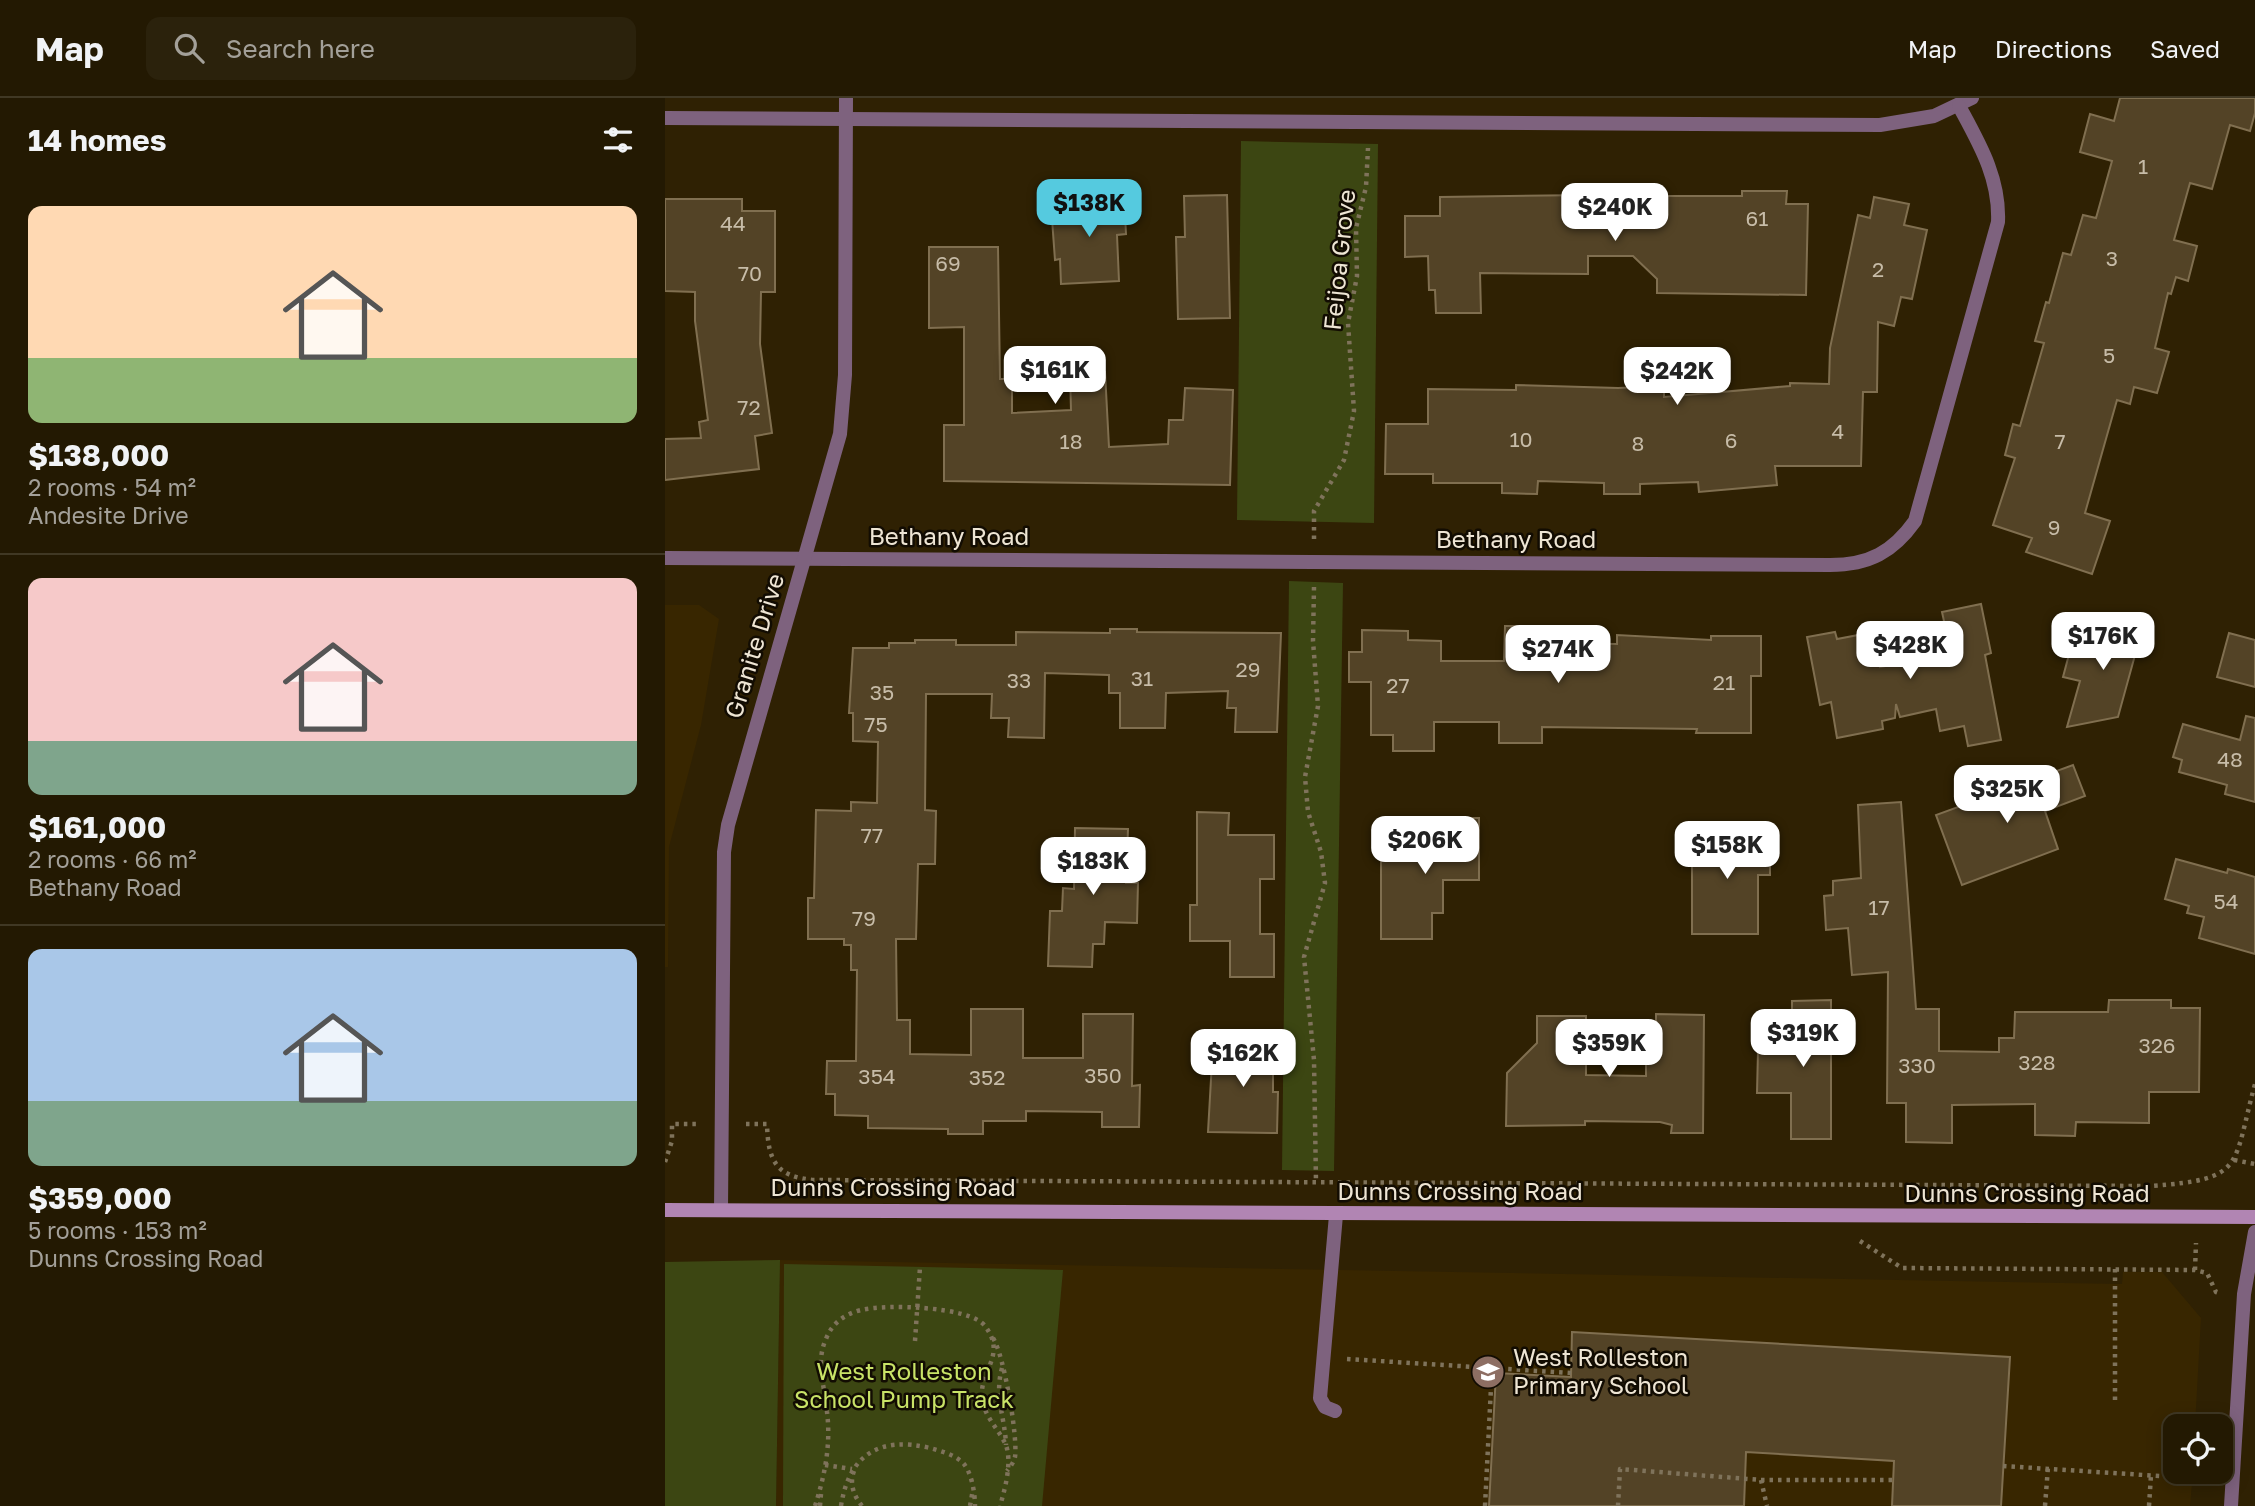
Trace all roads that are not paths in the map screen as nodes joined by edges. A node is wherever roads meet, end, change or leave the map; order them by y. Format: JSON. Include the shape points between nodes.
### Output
{"nodes":[{"id":1,"x":846,"y":98,"type":"edge"},
{"id":2,"x":1972,"y":98,"type":"edge"},
{"id":3,"x":1959,"y":106,"type":"junction"},
{"id":4,"x":665,"y":118,"type":"edge"},
{"id":5,"x":846,"y":119,"type":"junction"},
{"id":6,"x":665,"y":558,"type":"edge"},
{"id":7,"x":806,"y":559,"type":"junction"},
{"id":8,"x":665,"y":1210,"type":"edge"},
{"id":9,"x":721,"y":1210,"type":"junction"},
{"id":10,"x":1336,"y":1215,"type":"junction"},
{"id":11,"x":2255,"y":1217,"type":"edge"},
{"id":12,"x":2255,"y":1232,"type":"edge"},
{"id":13,"x":1335,"y":1410,"type":"dead end"},
{"id":14,"x":2231,"y":1506,"type":"edge"}],
"edges":[{"from":1,"to":5,"type":"street","name":"Granite Drive"},
{"from":2,"to":3,"type":"street"},
{"from":3,"to":5,"type":"street","via":[[1909,122],[1880,125]]},
{"from":3,"to":7,"type":"street","name":"Bethany Road","via":[[1990,168],[1998,222],[1915,521],[1903,538],[1870,561],[1816,565]]},
{"from":4,"to":5,"type":"street"},
{"from":5,"to":7,"type":"street","name":"Granite Drive","via":[[843,416]]},
{"from":6,"to":7,"type":"street","name":"Bethany Road"},
{"from":7,"to":9,"type":"street","name":"Granite Drive","via":[[727,825]]},
{"from":8,"to":9,"type":"main road","name":"Dunns Crossing Road"},
{"from":9,"to":10,"type":"main road","name":"Dunns Crossing Road"},
{"from":10,"to":11,"type":"main road","name":"Dunns Crossing Road"},
{"from":10,"to":13,"type":"street","via":[[1320,1398],[1325,1407]]},
{"from":12,"to":14,"type":"street","via":[[2244,1294]]}]}
